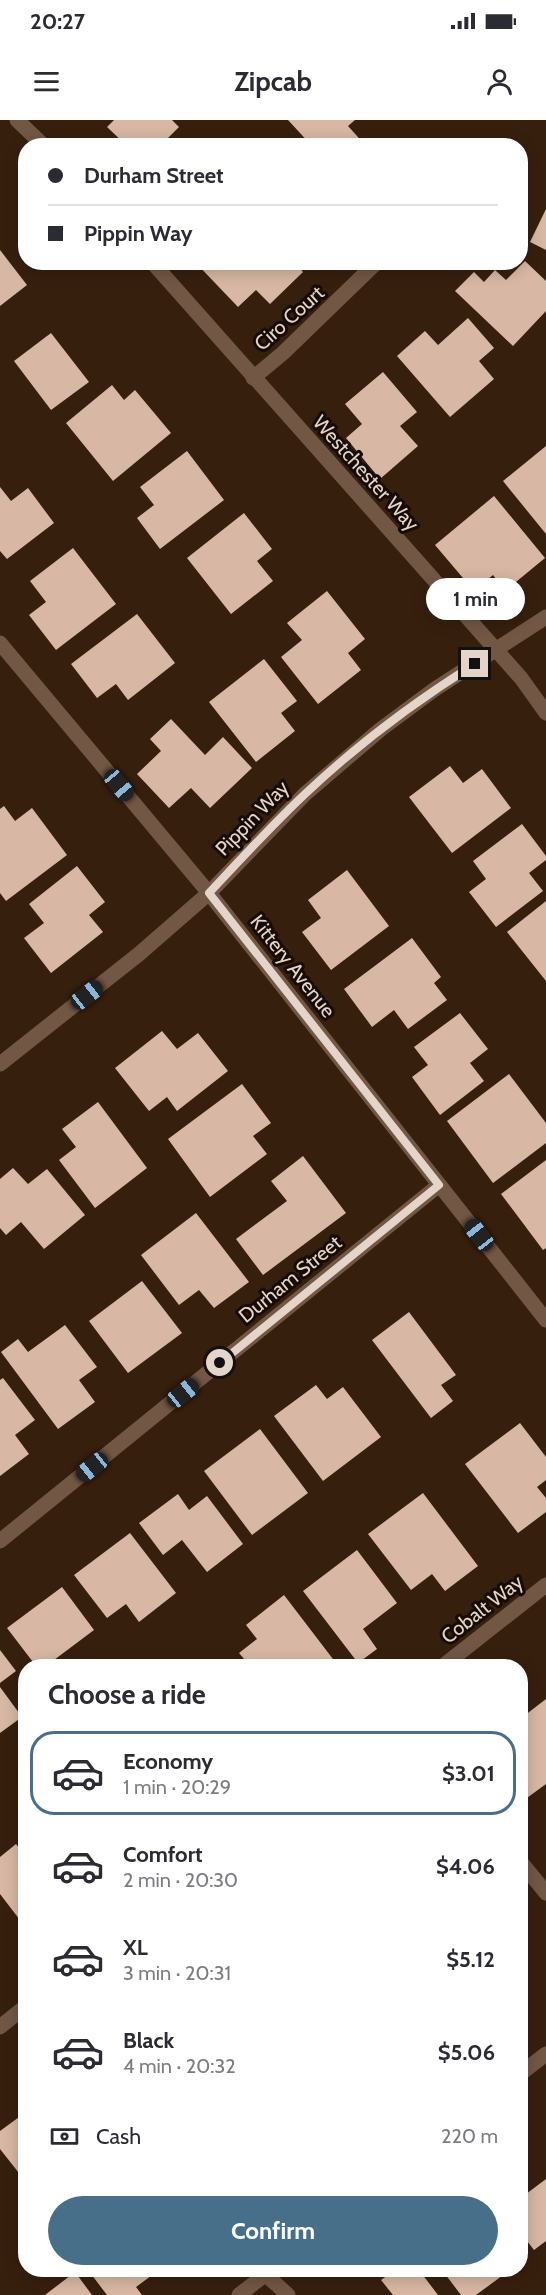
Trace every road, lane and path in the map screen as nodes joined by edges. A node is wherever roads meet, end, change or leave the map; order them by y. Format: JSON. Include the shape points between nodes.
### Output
{"nodes":[{"id":1,"x":17,"y":120,"type":"edge"},
{"id":2,"x":36,"y":138,"type":"edge"},
{"id":3,"x":159,"y":270,"type":"edge"},
{"id":4,"x":369,"y":270,"type":"edge"},
{"id":5,"x":253,"y":378,"type":"junction"},
{"id":6,"x":546,"y":617,"type":"edge"},
{"id":7,"x":0,"y":643,"type":"edge"},
{"id":8,"x":495,"y":651,"type":"junction"},
{"id":9,"x":546,"y":713,"type":"edge"},
{"id":10,"x":209,"y":893,"type":"junction"},
{"id":11,"x":0,"y":1064,"type":"edge"},
{"id":12,"x":439,"y":1185,"type":"junction"},
{"id":13,"x":546,"y":1320,"type":"edge"},
{"id":14,"x":0,"y":1541,"type":"edge"},
{"id":15,"x":546,"y":1585,"type":"edge"},
{"id":16,"x":452,"y":1659,"type":"edge"},
{"id":17,"x":528,"y":1871,"type":"edge"},
{"id":18,"x":546,"y":1893,"type":"edge"},
{"id":19,"x":18,"y":2012,"type":"edge"},
{"id":20,"x":0,"y":2027,"type":"edge"},
{"id":21,"x":546,"y":2054,"type":"edge"},
{"id":22,"x":528,"y":2068,"type":"edge"},
{"id":23,"x":261,"y":2277,"type":"edge"},
{"id":24,"x":272,"y":2277,"type":"edge"},
{"id":25,"x":238,"y":2295,"type":"edge"},
{"id":26,"x":288,"y":2295,"type":"edge"}],
"edges":[{"from":1,"to":2,"type":"street"},
{"from":3,"to":5,"type":"street","name":"Westchester Way"},
{"from":4,"to":5,"type":"street","name":"Ciro Court"},
{"from":5,"to":8,"type":"street","name":"Westchester Way"},
{"from":6,"to":8,"type":"street","name":"Pippin Way"},
{"from":7,"to":10,"type":"street","name":"Kittery Avenue"},
{"from":8,"to":9,"type":"street","name":"Westchester Way"},
{"from":8,"to":10,"type":"street","name":"Pippin Way","via":[[381,729],[305,794]]},
{"from":10,"to":11,"type":"street","name":"Pippin Way"},
{"from":10,"to":12,"type":"street","name":"Kittery Avenue"},
{"from":12,"to":13,"type":"street","name":"Kittery Avenue"},
{"from":12,"to":14,"type":"street","name":"Durham Street"},
{"from":15,"to":16,"type":"street","name":"Cobalt Way"},
{"from":17,"to":18,"type":"street"},
{"from":19,"to":20,"type":"street"},
{"from":21,"to":22,"type":"street"},
{"from":23,"to":25,"type":"street"},
{"from":24,"to":26,"type":"street"}]}
